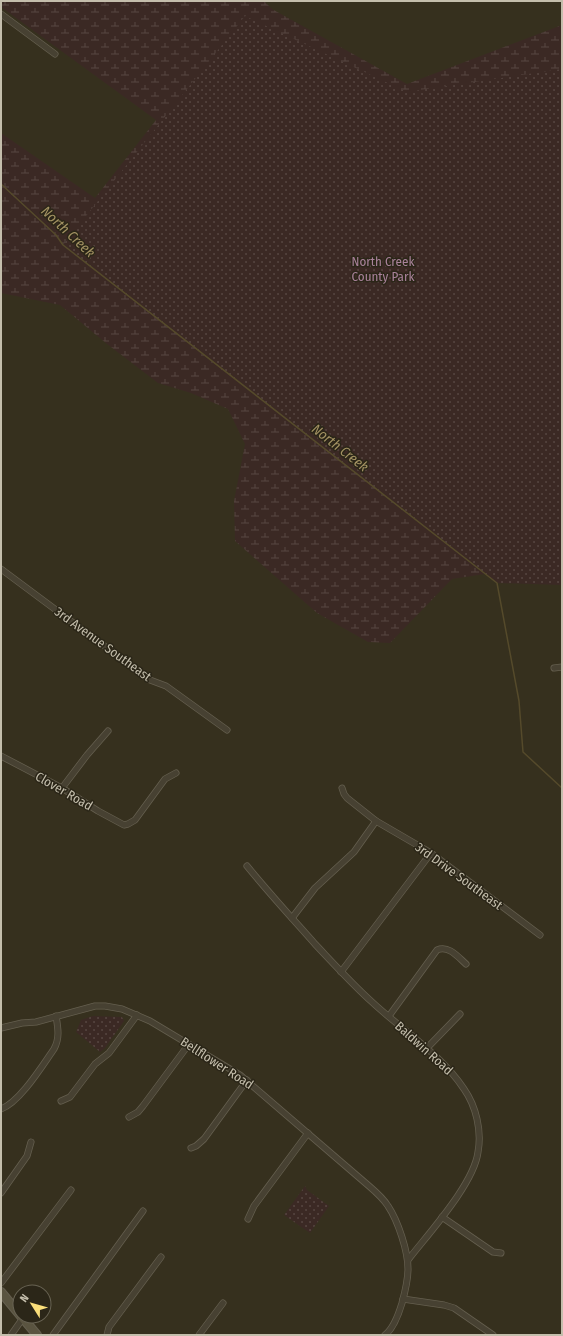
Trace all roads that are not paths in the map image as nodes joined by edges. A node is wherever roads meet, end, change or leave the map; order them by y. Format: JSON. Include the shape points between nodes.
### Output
{"nodes":[{"id":1,"x":1,"y":14,"type":"edge"},
{"id":2,"x":55,"y":54,"type":"dead end"},
{"id":3,"x":1,"y":570,"type":"edge"},
{"id":4,"x":562,"y":667,"type":"edge"},
{"id":5,"x":554,"y":668,"type":"dead end"},
{"id":6,"x":227,"y":730,"type":"dead end"},
{"id":7,"x":108,"y":731,"type":"dead end"},
{"id":8,"x":1,"y":756,"type":"edge"},
{"id":9,"x":176,"y":773,"type":"dead end"},
{"id":10,"x":62,"y":788,"type":"junction"},
{"id":11,"x":342,"y":788,"type":"dead end"},
{"id":12,"x":376,"y":821,"type":"junction"},
{"id":13,"x":431,"y":853,"type":"junction"},
{"id":14,"x":247,"y":866,"type":"dead end"},
{"id":15,"x":292,"y":918,"type":"junction"},
{"id":16,"x":540,"y":936,"type":"dead end"},
{"id":17,"x":466,"y":964,"type":"dead end"},
{"id":18,"x":341,"y":972,"type":"junction"},
{"id":19,"x":460,"y":1014,"type":"dead end"},
{"id":20,"x":137,"y":1015,"type":"junction"},
{"id":21,"x":56,"y":1016,"type":"junction"},
{"id":22,"x":389,"y":1016,"type":"junction"},
{"id":23,"x":1,"y":1028,"type":"edge"},
{"id":24,"x":189,"y":1044,"type":"junction"},
{"id":25,"x":427,"y":1048,"type":"junction"},
{"id":26,"x":246,"y":1080,"type":"junction"},
{"id":27,"x":61,"y":1101,"type":"dead end"},
{"id":28,"x":1,"y":1109,"type":"edge"},
{"id":29,"x":129,"y":1117,"type":"dead end"},
{"id":30,"x":308,"y":1133,"type":"junction"},
{"id":31,"x":31,"y":1142,"type":"dead end"},
{"id":32,"x":191,"y":1148,"type":"dead end"},
{"id":33,"x":71,"y":1190,"type":"dead end"},
{"id":34,"x":1,"y":1193,"type":"edge"},
{"id":35,"x":143,"y":1211,"type":"dead end"},
{"id":36,"x":442,"y":1217,"type":"junction"},
{"id":37,"x":248,"y":1219,"type":"dead end"},
{"id":38,"x":501,"y":1254,"type":"dead end"},
{"id":39,"x":161,"y":1257,"type":"dead end"},
{"id":40,"x":408,"y":1260,"type":"junction"},
{"id":41,"x":1,"y":1283,"type":"edge"},
{"id":42,"x":1,"y":1292,"type":"edge"},
{"id":43,"x":403,"y":1299,"type":"junction"},
{"id":44,"x":223,"y":1303,"type":"dead end"},
{"id":45,"x":12,"y":1305,"type":"edge"},
{"id":46,"x":17,"y":1324,"type":"edge"},
{"id":47,"x":28,"y":1324,"type":"edge"},
{"id":48,"x":389,"y":1334,"type":"edge"},
{"id":49,"x":11,"y":1335,"type":"edge"},
{"id":50,"x":37,"y":1335,"type":"edge"},
{"id":51,"x":53,"y":1335,"type":"edge"},
{"id":52,"x":107,"y":1335,"type":"edge"},
{"id":53,"x":199,"y":1335,"type":"edge"},
{"id":54,"x":492,"y":1335,"type":"edge"}],
"edges":[{"from":1,"to":2,"type":"street"},
{"from":3,"to":6,"type":"street","name":"3rd Avenue Southeast","via":[[150,680],[166,686]]},
{"from":4,"to":5,"type":"street"},
{"from":7,"to":10,"type":"street"},
{"from":8,"to":10,"type":"street","name":"Clover Road"},
{"from":9,"to":10,"type":"street","name":"Clover Road","via":[[165,779],[135,820],[128,824],[120,823]]},
{"from":11,"to":12,"type":"street","name":"3rd Drive Southeast","via":[[347,798]]},
{"from":12,"to":13,"type":"street","name":"3rd Drive Southeast"},
{"from":12,"to":15,"type":"street","via":[[354,852],[315,888]]},
{"from":13,"to":16,"type":"street","name":"3rd Drive Southeast"},
{"from":13,"to":18,"type":"street"},
{"from":14,"to":15,"type":"street","name":"Baldwin Road"},
{"from":15,"to":18,"type":"street","name":"Baldwin Road"},
{"from":17,"to":22,"type":"street","via":[[447,948],[437,950]]},
{"from":18,"to":22,"type":"street","name":"Baldwin Road"},
{"from":19,"to":25,"type":"street"},
{"from":20,"to":21,"type":"street","name":"Bellflower Road","via":[[115,1008],[95,1006]]},
{"from":20,"to":24,"type":"street","name":"Bellflower Road"},
{"from":20,"to":27,"type":"street","via":[[109,1053],[95,1064],[70,1097]]},
{"from":21,"to":23,"type":"street","name":"Bellflower Road"},
{"from":21,"to":28,"type":"street","via":[[56,1045],[21,1095]]},
{"from":22,"to":25,"type":"street","name":"Baldwin Road"},
{"from":24,"to":26,"type":"street","name":"Bellflower Road","via":[[234,1070]]},
{"from":24,"to":29,"type":"street","via":[[143,1106]]},
{"from":25,"to":36,"type":"street","name":"Baldwin Road","via":[[454,1076],[469,1097],[479,1135],[473,1171]]},
{"from":26,"to":30,"type":"street","name":"Bellflower Road"},
{"from":26,"to":32,"type":"street","via":[[204,1139]]},
{"from":30,"to":37,"type":"street","via":[[254,1206]]},
{"from":30,"to":40,"type":"street","name":"Bellflower Road","via":[[385,1202],[397,1224]]},
{"from":31,"to":34,"type":"street","via":[[27,1156]]},
{"from":33,"to":41,"type":"street"},
{"from":35,"to":51,"type":"street"},
{"from":36,"to":38,"type":"street","via":[[493,1252]]},
{"from":36,"to":40,"type":"street","name":"Baldwin Road"},
{"from":39,"to":52,"type":"street","via":[[109,1327]]},
{"from":40,"to":43,"type":"street"},
{"from":42,"to":45,"type":"street"},
{"from":43,"to":48,"type":"street"},
{"from":43,"to":54,"type":"street","via":[[454,1308]]},
{"from":44,"to":53,"type":"street"},
{"from":46,"to":49,"type":"street"},
{"from":47,"to":50,"type":"street"}]}
